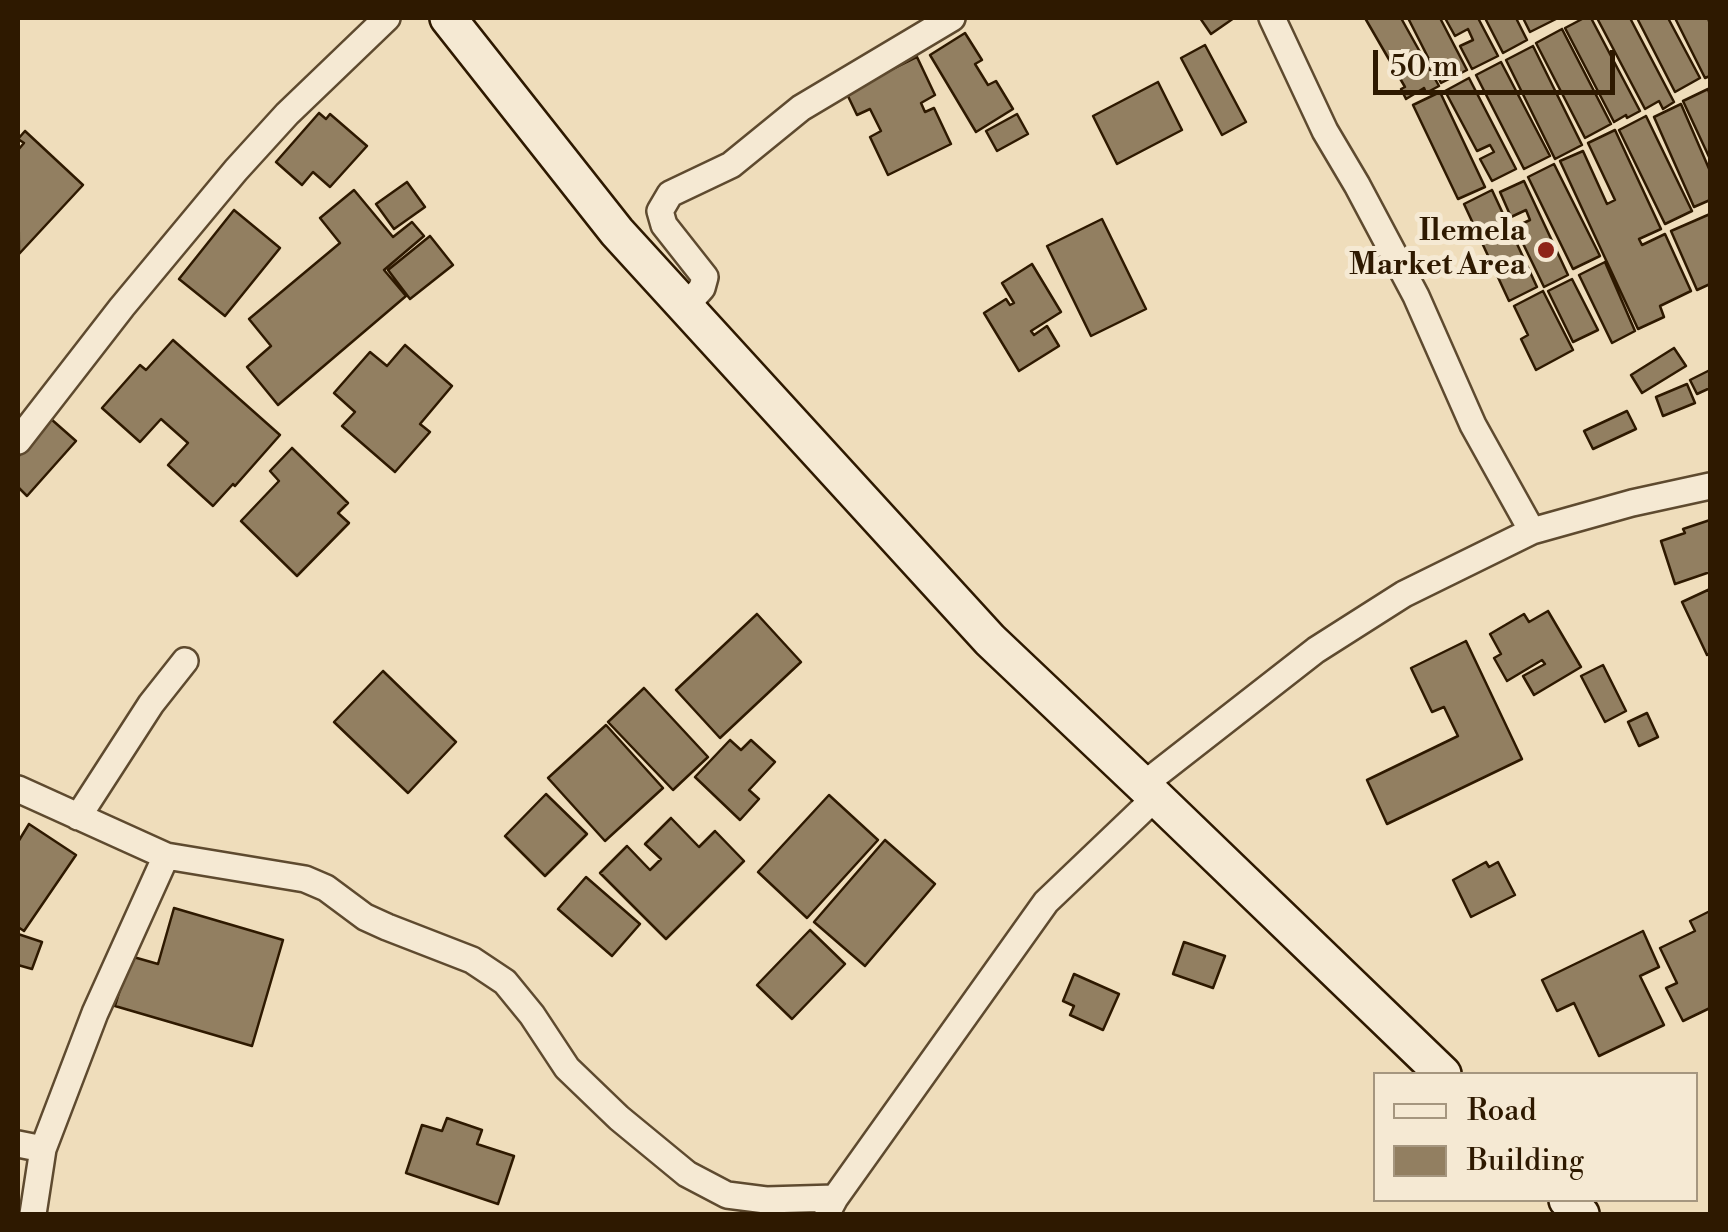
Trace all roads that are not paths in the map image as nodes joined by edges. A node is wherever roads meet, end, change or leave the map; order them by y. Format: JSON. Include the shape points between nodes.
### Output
{"nodes":[{"id":1,"x":388,"y":18,"type":"edge"},
{"id":2,"x":448,"y":18,"type":"edge"},
{"id":3,"x":952,"y":18,"type":"edge"},
{"id":4,"x":1272,"y":18,"type":"edge"},
{"id":5,"x":685,"y":306,"type":"junction"},
{"id":6,"x":18,"y":441,"type":"edge"},
{"id":7,"x":1710,"y":486,"type":"edge"},
{"id":8,"x":1532,"y":531,"type":"junction"},
{"id":9,"x":185,"y":661,"type":"dead end"},
{"id":10,"x":18,"y":789,"type":"edge"},
{"id":11,"x":1150,"y":791,"type":"junction"},
{"id":12,"x":78,"y":817,"type":"junction"},
{"id":13,"x":166,"y":856,"type":"junction"},
{"id":14,"x":1441,"y":1072,"type":"edge"},
{"id":15,"x":30,"y":1147,"type":"edge"},
{"id":16,"x":831,"y":1206,"type":"edge"},
{"id":17,"x":33,"y":1214,"type":"edge"}],
"edges":[{"from":1,"to":6,"type":"street","via":[[236,170]]},
{"from":2,"to":5,"type":"main road","via":[[616,232]]},
{"from":3,"to":5,"type":"street","via":[[802,108],[731,164],[670,194],[660,210],[664,224],[705,276]]},
{"from":4,"to":8,"type":"street"},
{"from":5,"to":11,"type":"main road","via":[[990,640]]},
{"from":7,"to":8,"type":"street"},
{"from":8,"to":11,"type":"street","via":[[1404,594],[1316,650]]},
{"from":9,"to":12,"type":"street"},
{"from":10,"to":12,"type":"street"},
{"from":11,"to":14,"type":"main road"},
{"from":11,"to":16,"type":"street","via":[[1046,902]]},
{"from":12,"to":13,"type":"street"},
{"from":13,"to":15,"type":"street"},
{"from":13,"to":16,"type":"street","via":[[305,879],[386,928],[472,960],[505,982],[566,1068],[687,1174],[727,1196]]},
{"from":15,"to":17,"type":"street"}]}
